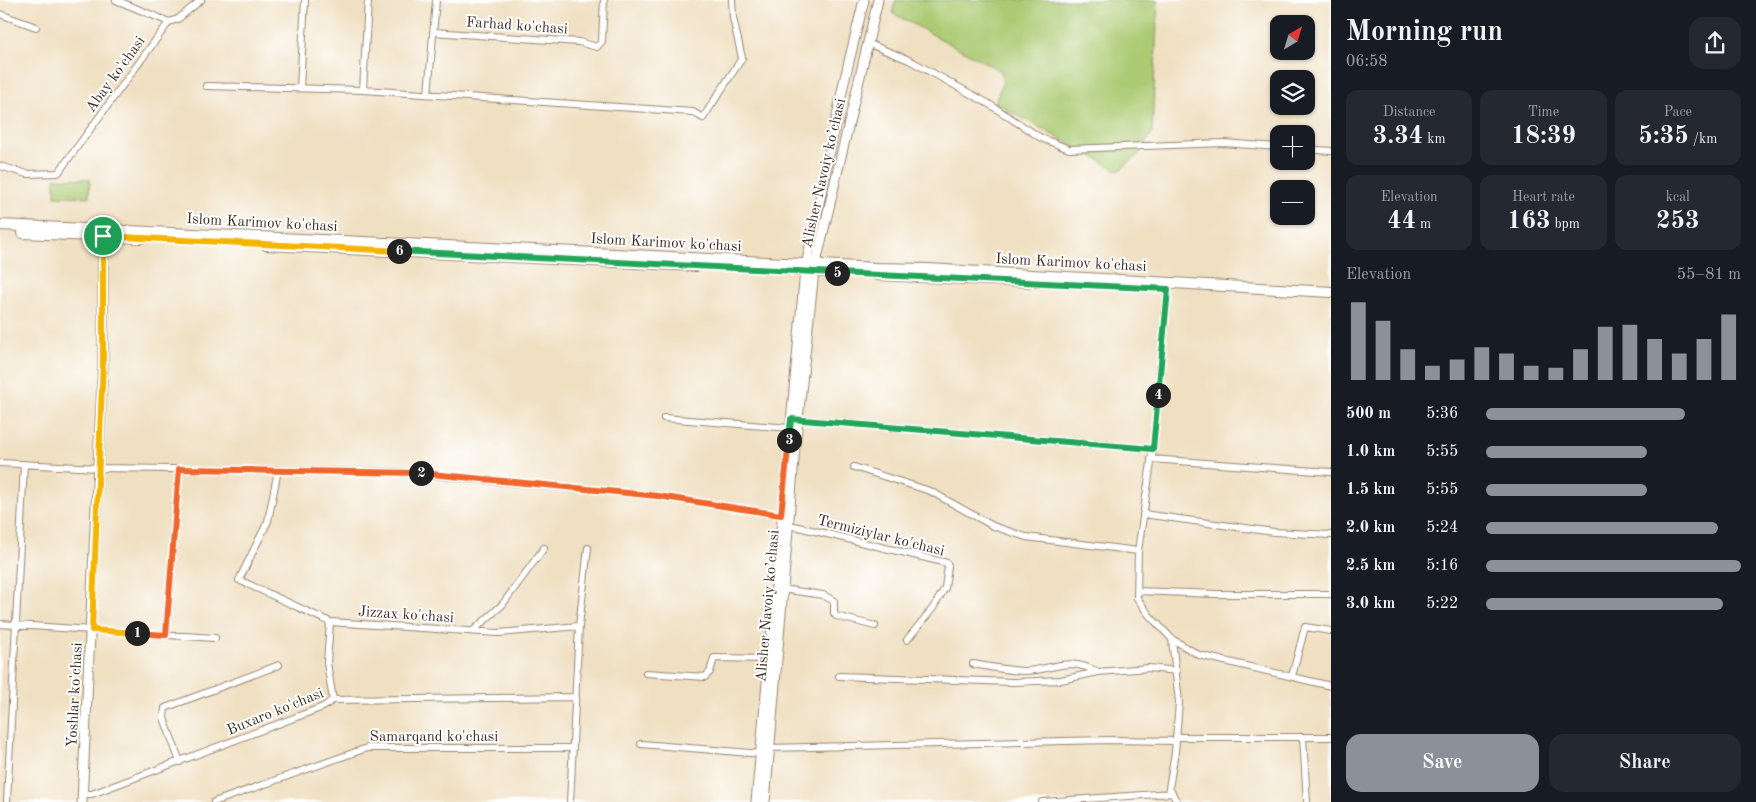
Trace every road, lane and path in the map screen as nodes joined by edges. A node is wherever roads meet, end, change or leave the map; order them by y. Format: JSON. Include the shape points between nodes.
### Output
{"nodes":[{"id":1,"x":116,"y":0,"type":"edge"},
{"id":2,"x":201,"y":0,"type":"edge"},
{"id":3,"x":304,"y":0,"type":"edge"},
{"id":4,"x":368,"y":0,"type":"edge"},
{"id":5,"x":436,"y":0,"type":"edge"},
{"id":6,"x":604,"y":0,"type":"edge"},
{"id":7,"x":732,"y":0,"type":"edge"},
{"id":8,"x":864,"y":0,"type":"edge"},
{"id":9,"x":878,"y":0,"type":"edge"},
{"id":10,"x":0,"y":14,"type":"edge"},
{"id":11,"x":169,"y":22,"type":"junction"},
{"id":12,"x":36,"y":27,"type":"dead end"},
{"id":13,"x":857,"y":29,"type":"junction"},
{"id":14,"x":433,"y":32,"type":"junction"},
{"id":15,"x":870,"y":32,"type":"junction"},
{"id":16,"x":867,"y":43,"type":"junction"},
{"id":17,"x":206,"y":86,"type":"dead end"},
{"id":18,"x":300,"y":88,"type":"junction"},
{"id":19,"x":363,"y":90,"type":"junction"},
{"id":20,"x":428,"y":94,"type":"junction"},
{"id":21,"x":1270,"y":146,"type":"edge"},
{"id":22,"x":1315,"y":150,"type":"edge"},
{"id":23,"x":1331,"y":151,"type":"edge"},
{"id":24,"x":0,"y":166,"type":"edge"},
{"id":25,"x":0,"y":225,"type":"edge"},
{"id":26,"x":0,"y":232,"type":"edge"},
{"id":27,"x":103,"y":233,"type":"junction"},
{"id":28,"x":810,"y":268,"type":"junction"},
{"id":29,"x":1168,"y":289,"type":"junction"},
{"id":30,"x":1331,"y":292,"type":"edge"},
{"id":31,"x":1331,"y":299,"type":"edge"},
{"id":32,"x":664,"y":418,"type":"dead end"},
{"id":33,"x":793,"y":422,"type":"junction"},
{"id":34,"x":1153,"y":449,"type":"junction"},
{"id":35,"x":1151,"y":459,"type":"junction"},
{"id":36,"x":0,"y":463,"type":"edge"},
{"id":37,"x":24,"y":464,"type":"junction"},
{"id":38,"x":854,"y":466,"type":"dead end"},
{"id":39,"x":98,"y":468,"type":"junction"},
{"id":40,"x":179,"y":469,"type":"junction"},
{"id":41,"x":278,"y":470,"type":"junction"},
{"id":42,"x":1331,"y":472,"type":"edge"},
{"id":43,"x":1143,"y":514,"type":"junction"},
{"id":44,"x":785,"y":520,"type":"junction"},
{"id":45,"x":1331,"y":535,"type":"edge"},
{"id":46,"x":544,"y":548,"type":"dead end"},
{"id":47,"x":588,"y":548,"type":"dead end"},
{"id":48,"x":1138,"y":551,"type":"junction"},
{"id":49,"x":782,"y":589,"type":"junction"},
{"id":50,"x":1137,"y":591,"type":"junction"},
{"id":51,"x":1331,"y":594,"type":"edge"},
{"id":52,"x":330,"y":622,"type":"junction"},
{"id":53,"x":0,"y":624,"type":"edge"},
{"id":54,"x":15,"y":625,"type":"junction"},
{"id":55,"x":580,"y":626,"type":"junction"},
{"id":56,"x":875,"y":626,"type":"dead end"},
{"id":57,"x":92,"y":630,"type":"junction"},
{"id":58,"x":1331,"y":631,"type":"edge"},
{"id":59,"x":473,"y":632,"type":"junction"},
{"id":60,"x":166,"y":635,"type":"junction"},
{"id":61,"x":215,"y":638,"type":"dead end"},
{"id":62,"x":1172,"y":639,"type":"junction"},
{"id":63,"x":906,"y":640,"type":"dead end"},
{"id":64,"x":772,"y":659,"type":"junction"},
{"id":65,"x":972,"y":664,"type":"dead end"},
{"id":66,"x":279,"y":665,"type":"dead end"},
{"id":67,"x":1176,"y":671,"type":"junction"},
{"id":68,"x":1098,"y":672,"type":"junction"},
{"id":69,"x":646,"y":673,"type":"dead end"},
{"id":70,"x":839,"y":676,"type":"dead end"},
{"id":71,"x":1292,"y":676,"type":"junction"},
{"id":72,"x":1331,"y":686,"type":"edge"},
{"id":73,"x":576,"y":697,"type":"junction"},
{"id":74,"x":332,"y":700,"type":"junction"},
{"id":75,"x":1303,"y":737,"type":"junction"},
{"id":76,"x":1331,"y":737,"type":"edge"},
{"id":77,"x":1176,"y":739,"type":"junction"},
{"id":78,"x":641,"y":744,"type":"dead end"},
{"id":79,"x":573,"y":748,"type":"junction"},
{"id":80,"x":766,"y":751,"type":"junction"},
{"id":81,"x":180,"y":762,"type":"junction"},
{"id":82,"x":1172,"y":793,"type":"junction"},
{"id":83,"x":82,"y":798,"type":"edge"},
{"id":84,"x":7,"y":802,"type":"edge"},
{"id":85,"x":214,"y":802,"type":"edge"},
{"id":86,"x":570,"y":802,"type":"edge"},
{"id":87,"x":756,"y":802,"type":"edge"},
{"id":88,"x":765,"y":802,"type":"edge"},
{"id":89,"x":1042,"y":802,"type":"edge"},
{"id":90,"x":1177,"y":802,"type":"edge"},
{"id":91,"x":1307,"y":802,"type":"edge"}],
"edges":[{"from":1,"to":11,"type":"street"},
{"from":2,"to":11,"type":"street","name":"Abay ko'chasi","via":[[178,20]]},
{"from":3,"to":18,"type":"street"},
{"from":4,"to":19,"type":"street"},
{"from":5,"to":14,"type":"street"},
{"from":6,"to":14,"type":"street","name":"Farhad ko'chasi","via":[[602,41],[597,47],[579,42]]},
{"from":7,"to":20,"type":"street","via":[[742,58],[703,118],[693,112]]},
{"from":8,"to":13,"type":"main road","name":"Alisher Navoiy ko’chasi"},
{"from":9,"to":15,"type":"main road","name":"Alisher Navoiy ko’chasi"},
{"from":10,"to":12,"type":"street"},
{"from":11,"to":24,"type":"street","name":"Abay ko'chasi","via":[[58,173],[27,174]]},
{"from":13,"to":15,"type":"main road"},
{"from":13,"to":28,"type":"main road","name":"Alisher Navoiy ko’chasi"},
{"from":14,"to":20,"type":"street"},
{"from":15,"to":16,"type":"main road","name":"Alisher Navoiy ko’chasi"},
{"from":16,"to":21,"type":"street","via":[[909,60],[989,104],[1041,138],[1068,149],[1223,143]]},
{"from":16,"to":28,"type":"main road","name":"Alisher Navoiy ko’chasi"},
{"from":17,"to":18,"type":"street"},
{"from":18,"to":19,"type":"street"},
{"from":19,"to":20,"type":"street"},
{"from":22,"to":23,"type":"street"},
{"from":25,"to":27,"type":"main road","name":"Islom Karimov ko'chasi"},
{"from":26,"to":27,"type":"main road","name":"Islom Karimov ko'chasi"},
{"from":27,"to":28,"type":"main road","name":"Islom Karimov ko'chasi"},
{"from":27,"to":39,"type":"main road","name":"Yoshlar ko'chasi","via":[[103,362]]},
{"from":28,"to":29,"type":"main road","name":"Islom Karimov ko'chasi"},
{"from":28,"to":30,"type":"main road","name":"Islom Karimov ko'chasi"},
{"from":28,"to":33,"type":"main road","name":"Alisher Navoiy ko’chasi"},
{"from":29,"to":31,"type":"main road","name":"Islom Karimov ko'chasi"},
{"from":29,"to":34,"type":"street"},
{"from":32,"to":33,"type":"street"},
{"from":33,"to":34,"type":"street"},
{"from":33,"to":44,"type":"main road","name":"Alisher Navoiy ko’chasi"},
{"from":34,"to":35,"type":"street"},
{"from":35,"to":42,"type":"street"},
{"from":35,"to":43,"type":"street"},
{"from":36,"to":37,"type":"street","name":"Termiziylar ko'chasi"},
{"from":37,"to":39,"type":"street","name":"Termiziylar ko'chasi"},
{"from":37,"to":54,"type":"street"},
{"from":38,"to":48,"type":"street","via":[[930,491],[993,526],[1026,537]]},
{"from":39,"to":40,"type":"street","name":"Termiziylar ko'chasi"},
{"from":39,"to":57,"type":"main road","name":"Yoshlar ko'chasi"},
{"from":40,"to":41,"type":"street","name":"Termiziylar ko'chasi"},
{"from":40,"to":60,"type":"street"},
{"from":41,"to":44,"type":"street","name":"Termiziylar ko'chasi","via":[[399,472],[487,478],[658,496]]},
{"from":41,"to":52,"type":"street","name":"Jizzax ko'chasi","via":[[268,521],[239,580]]},
{"from":43,"to":45,"type":"street","via":[[1274,532]]},
{"from":43,"to":48,"type":"street"},
{"from":44,"to":49,"type":"main road","name":"Alisher Navoiy ko’chasi"},
{"from":44,"to":63,"type":"street","name":"Termiziylar ko'chasi","via":[[947,563],[944,588],[933,608]]},
{"from":44,"to":64,"type":"main road","name":"Alisher Navoiy ko’chasi"},
{"from":46,"to":59,"type":"street","via":[[502,605]]},
{"from":47,"to":55,"type":"street"},
{"from":48,"to":50,"type":"street"},
{"from":49,"to":56,"type":"street","via":[[823,595],[834,601],[836,616]]},
{"from":49,"to":64,"type":"main road","name":"Alisher Navoiy ko’chasi"},
{"from":50,"to":51,"type":"street"},
{"from":50,"to":62,"type":"street","via":[[1137,598],[1145,610]]},
{"from":52,"to":59,"type":"street","name":"Jizzax ko'chasi"},
{"from":52,"to":74,"type":"street","via":[[326,663]]},
{"from":53,"to":54,"type":"street"},
{"from":54,"to":57,"type":"street"},
{"from":54,"to":84,"type":"street"},
{"from":55,"to":59,"type":"street","name":"Jizzax ko'chasi"},
{"from":55,"to":73,"type":"street"},
{"from":57,"to":60,"type":"street"},
{"from":57,"to":83,"type":"main road","name":"Yoshlar ko'chasi"},
{"from":58,"to":71,"type":"street","via":[[1305,627]]},
{"from":60,"to":61,"type":"street"},
{"from":62,"to":67,"type":"street"},
{"from":62,"to":71,"type":"street","via":[[1199,655]]},
{"from":64,"to":69,"type":"street","via":[[714,658],[705,677]]},
{"from":64,"to":80,"type":"main road","name":"Alisher Navoiy ko’chasi"},
{"from":65,"to":68,"type":"street","via":[[1024,671],[1082,664]]},
{"from":66,"to":81,"type":"street","via":[[165,708],[164,718]]},
{"from":67,"to":68,"type":"street","via":[[1149,668]]},
{"from":67,"to":77,"type":"street","via":[[1179,702]]},
{"from":68,"to":70,"type":"street","via":[[1061,680],[1014,682]]},
{"from":71,"to":72,"type":"street"},
{"from":73,"to":74,"type":"street","name":"Buxaro ko'chasi"},
{"from":73,"to":79,"type":"street"},
{"from":74,"to":81,"type":"street","name":"Buxaro ko'chasi","via":[[323,707]]},
{"from":75,"to":76,"type":"street"},
{"from":75,"to":77,"type":"street"},
{"from":75,"to":91,"type":"street"},
{"from":77,"to":80,"type":"street"},
{"from":77,"to":82,"type":"street","via":[[1169,788]]},
{"from":78,"to":80,"type":"street"},
{"from":79,"to":85,"type":"street","name":"Samarqand ko'chasi","via":[[367,748]]},
{"from":79,"to":86,"type":"street"},
{"from":80,"to":87,"type":"main road","name":"Alisher Navoiy ko’chasi"},
{"from":80,"to":88,"type":"main road","name":"Alisher Navoiy ko’chasi"},
{"from":81,"to":83,"type":"street","name":"Buxaro ko'chasi"},
{"from":82,"to":89,"type":"street"},
{"from":82,"to":90,"type":"street"}]}
